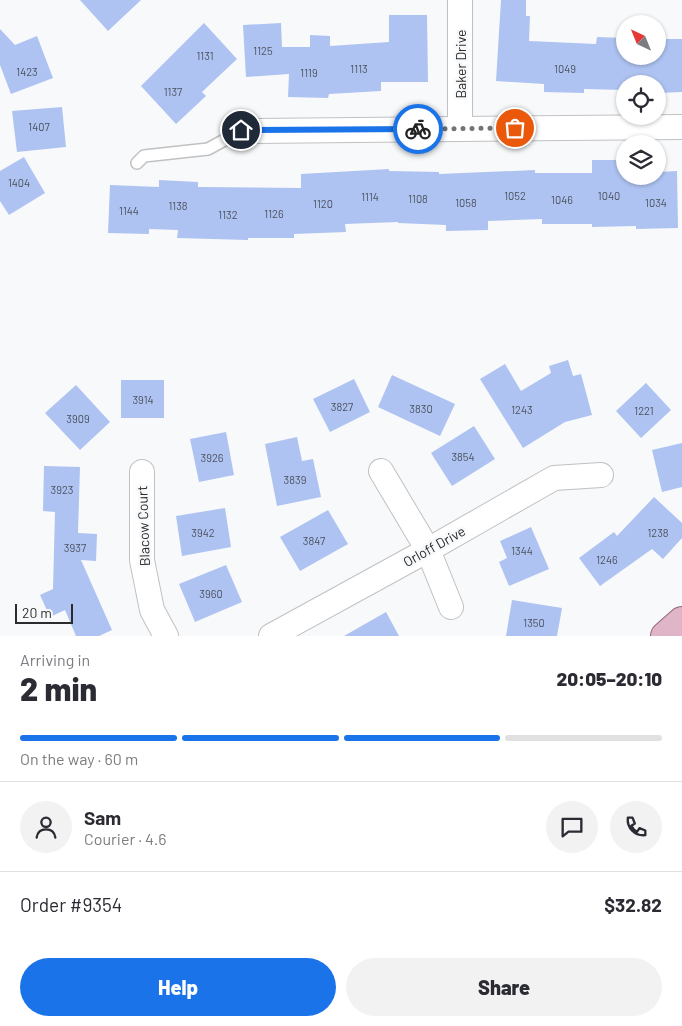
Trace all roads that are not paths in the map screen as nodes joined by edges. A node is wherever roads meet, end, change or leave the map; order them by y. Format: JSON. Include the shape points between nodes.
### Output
{"nodes":[{"id":1,"x":460,"y":0,"type":"edge"},
{"id":2,"x":682,"y":127,"type":"edge"},
{"id":3,"x":460,"y":129,"type":"junction"},
{"id":4,"x":241,"y":130,"type":"joint"},
{"id":5,"x":137,"y":163,"type":"dead end"},
{"id":6,"x":381,"y":470,"type":"dead end"},
{"id":7,"x":142,"y":472,"type":"dead end"},
{"id":8,"x":601,"y":474,"type":"dead end"},
{"id":9,"x":428,"y":550,"type":"junction"},
{"id":10,"x":452,"y":607,"type":"dead end"},
{"id":11,"x":682,"y":621,"type":"edge"},
{"id":12,"x":166,"y":636,"type":"edge"},
{"id":13,"x":271,"y":636,"type":"edge"},
{"id":14,"x":665,"y":636,"type":"edge"}],
"edges":[{"from":1,"to":3,"type":"street","name":"Baker Drive"},
{"from":2,"to":3,"type":"street"},
{"from":3,"to":4,"type":"street"},
{"from":4,"to":5,"type":"lane","via":[[208,149],[144,156]]},
{"from":6,"to":9,"type":"street"},
{"from":7,"to":12,"type":"street","name":"Blacow Court","via":[[142,560],[152,610]]},
{"from":8,"to":9,"type":"street","name":"Orloff Drive","via":[[554,478]]},
{"from":9,"to":10,"type":"street"},
{"from":9,"to":13,"type":"street","name":"Orloff Drive"},
{"from":11,"to":14,"type":"main road"}]}
